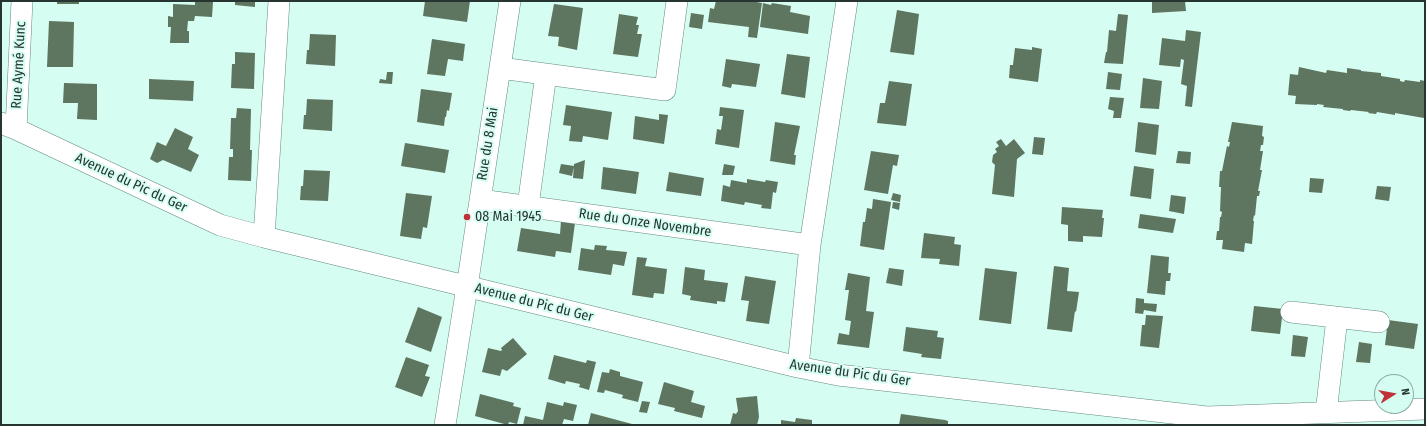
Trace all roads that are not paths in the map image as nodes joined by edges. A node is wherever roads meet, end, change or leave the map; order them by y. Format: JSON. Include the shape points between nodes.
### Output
{"nodes":[{"id":1,"x":22,"y":1,"type":"edge"},
{"id":2,"x":279,"y":1,"type":"edge"},
{"id":3,"x":510,"y":1,"type":"edge"},
{"id":4,"x":677,"y":1,"type":"edge"},
{"id":5,"x":847,"y":1,"type":"edge"},
{"id":6,"x":500,"y":68,"type":"junction"},
{"id":7,"x":546,"y":74,"type":"junction"},
{"id":8,"x":9,"y":126,"type":"edge"},
{"id":9,"x":480,"y":200,"type":"junction"},
{"id":10,"x":528,"y":206,"type":"junction"},
{"id":11,"x":264,"y":237,"type":"junction"},
{"id":12,"x":810,"y":245,"type":"junction"},
{"id":13,"x":467,"y":287,"type":"junction"},
{"id":14,"x":1291,"y":312,"type":"dead end"},
{"id":15,"x":1337,"y":318,"type":"junction"},
{"id":16,"x":1379,"y":322,"type":"dead end"},
{"id":17,"x":798,"y":368,"type":"junction"},
{"id":18,"x":1425,"y":409,"type":"edge"},
{"id":19,"x":1326,"y":413,"type":"junction"},
{"id":20,"x":1205,"y":421,"type":"edge"},
{"id":21,"x":445,"y":425,"type":"edge"}],
"edges":[{"from":1,"to":8,"type":"street","name":"Rue Aymé Kunc"},
{"from":2,"to":11,"type":"street"},
{"from":3,"to":6,"type":"street","name":"Rue du 8 Mai"},
{"from":4,"to":7,"type":"street","via":[[665,90]]},
{"from":5,"to":12,"type":"street"},
{"from":6,"to":7,"type":"street"},
{"from":6,"to":9,"type":"street","name":"Rue du 8 Mai"},
{"from":7,"to":10,"type":"street"},
{"from":8,"to":11,"type":"street","name":"Avenue du Pic du Ger","via":[[220,224]]},
{"from":9,"to":10,"type":"street","name":"Rue du Onze Novembre"},
{"from":9,"to":13,"type":"street","name":"Rue du 8 Mai"},
{"from":10,"to":12,"type":"street","name":"Rue du Onze Novembre"},
{"from":11,"to":13,"type":"street","name":"Avenue du Pic du Ger"},
{"from":12,"to":17,"type":"street"},
{"from":13,"to":17,"type":"street","name":"Avenue du Pic du Ger"},
{"from":13,"to":21,"type":"street","name":"Rue du 8 Mai"},
{"from":14,"to":15,"type":"street"},
{"from":15,"to":16,"type":"street"},
{"from":15,"to":19,"type":"street"},
{"from":17,"to":20,"type":"street","name":"Avenue du Pic du Ger"},
{"from":18,"to":19,"type":"street","name":"Avenue du Pic du Ger"},
{"from":19,"to":20,"type":"street","name":"Avenue du Pic du Ger"}]}
